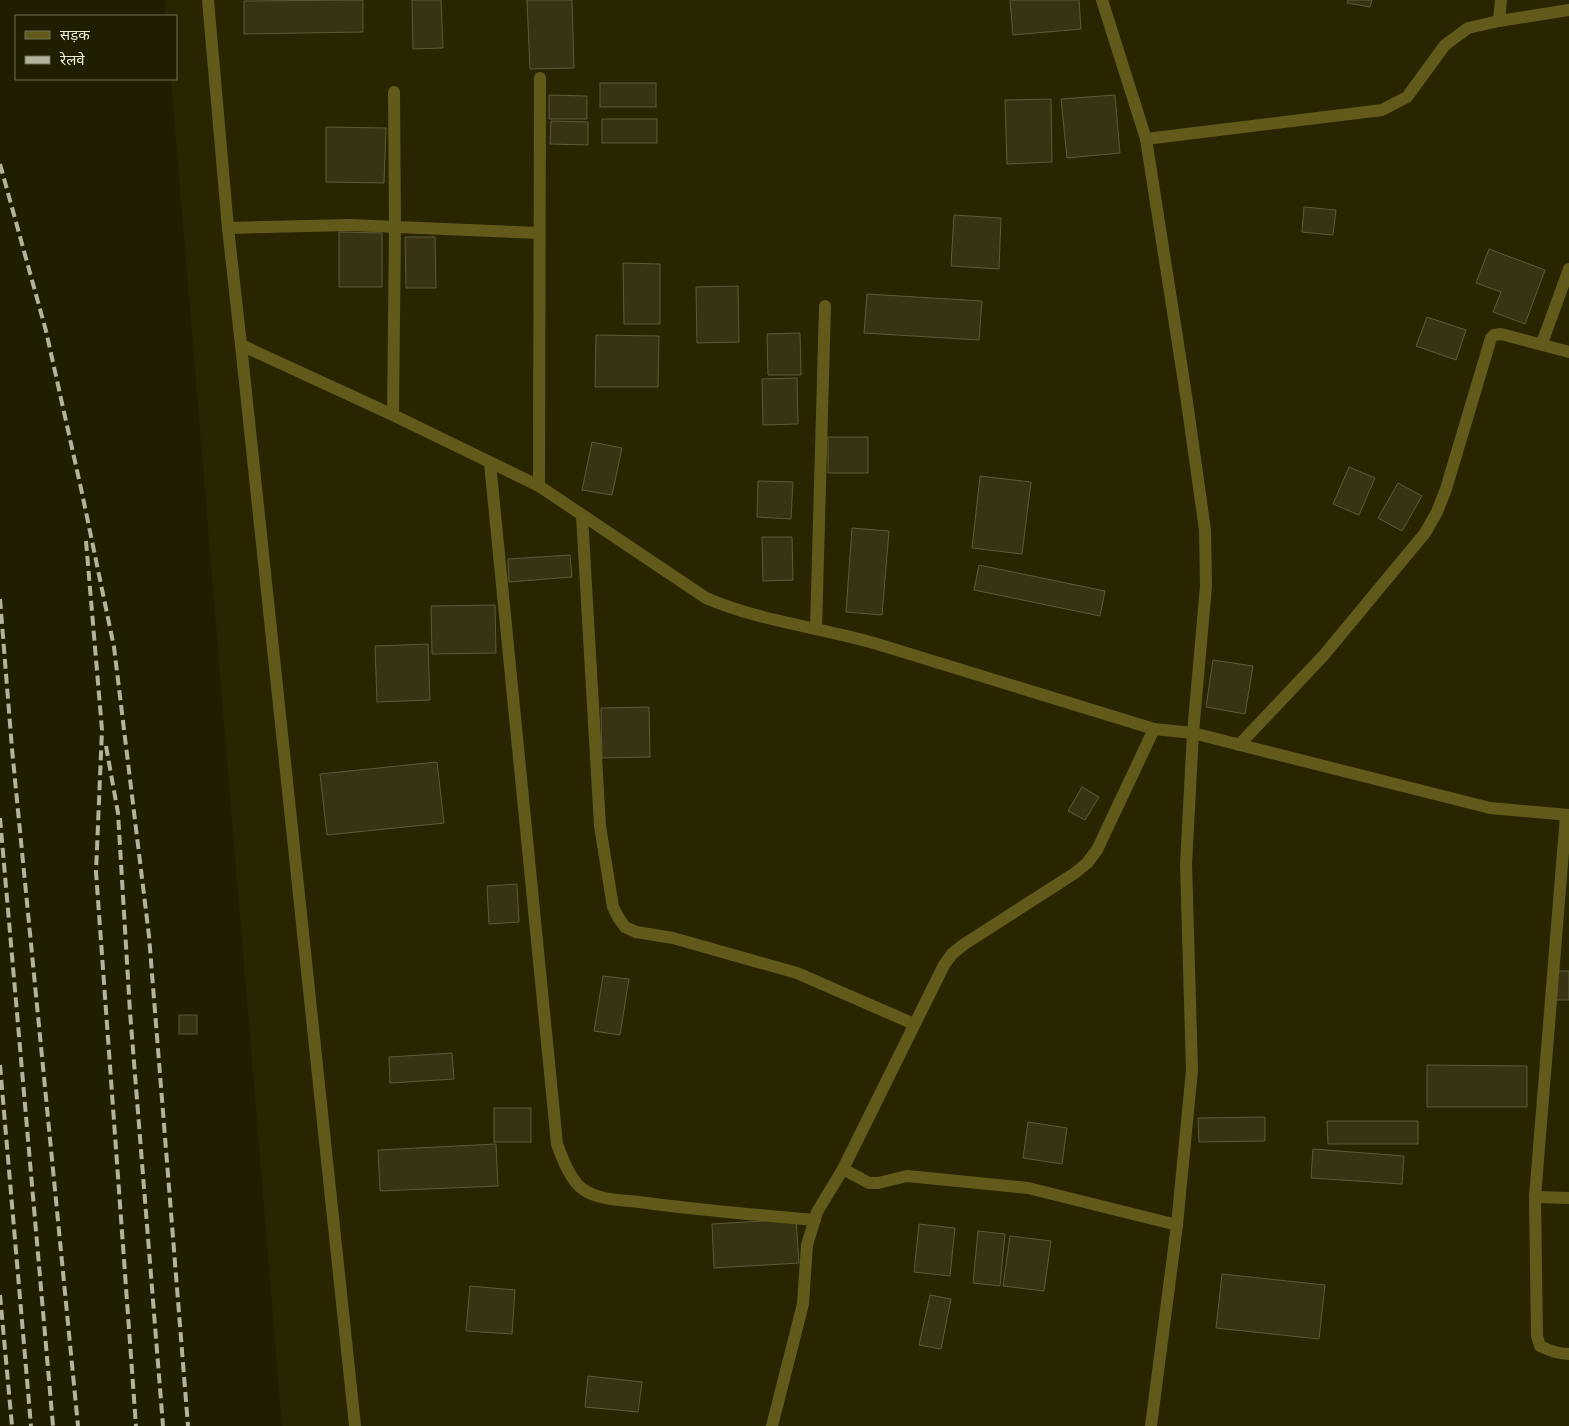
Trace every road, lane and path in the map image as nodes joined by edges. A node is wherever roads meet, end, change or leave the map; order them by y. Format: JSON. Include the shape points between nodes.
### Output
{"nodes":[{"id":1,"x":208,"y":0,"type":"edge"},
{"id":2,"x":1102,"y":0,"type":"edge"},
{"id":3,"x":1501,"y":0,"type":"edge"},
{"id":4,"x":1569,"y":10,"type":"edge"},
{"id":5,"x":1499,"y":21,"type":"junction"},
{"id":6,"x":540,"y":78,"type":"dead end"},
{"id":7,"x":394,"y":92,"type":"dead end"},
{"id":8,"x":1146,"y":139,"type":"junction"},
{"id":9,"x":395,"y":227,"type":"junction"},
{"id":10,"x":228,"y":228,"type":"junction"},
{"id":11,"x":539,"y":233,"type":"junction"},
{"id":12,"x":1569,"y":269,"type":"edge"},
{"id":13,"x":825,"y":306,"type":"dead end"},
{"id":14,"x":1542,"y":343,"type":"junction"},
{"id":15,"x":241,"y":346,"type":"junction"},
{"id":16,"x":1569,"y":352,"type":"edge"},
{"id":17,"x":393,"y":415,"type":"junction"},
{"id":18,"x":490,"y":463,"type":"junction"},
{"id":19,"x":539,"y":486,"type":"junction"},
{"id":20,"x":582,"y":516,"type":"junction"},
{"id":21,"x":816,"y":629,"type":"junction"},
{"id":22,"x":1154,"y":729,"type":"junction"},
{"id":23,"x":1193,"y":733,"type":"junction"},
{"id":24,"x":1239,"y":745,"type":"junction"},
{"id":25,"x":1568,"y":815,"type":"edge"},
{"id":26,"x":914,"y":1024,"type":"junction"},
{"id":27,"x":843,"y":1169,"type":"junction"},
{"id":28,"x":1535,"y":1197,"type":"junction"},
{"id":29,"x":1569,"y":1198,"type":"edge"},
{"id":30,"x":814,"y":1220,"type":"junction"},
{"id":31,"x":1177,"y":1224,"type":"junction"},
{"id":32,"x":1569,"y":1354,"type":"edge"},
{"id":33,"x":355,"y":1426,"type":"edge"},
{"id":34,"x":772,"y":1426,"type":"edge"},
{"id":35,"x":1151,"y":1426,"type":"edge"}],
"edges":[{"from":1,"to":10,"type":"street"},
{"from":2,"to":8,"type":"street"},
{"from":3,"to":5,"type":"street"},
{"from":4,"to":5,"type":"street"},
{"from":5,"to":8,"type":"street","via":[[1468,28],[1455,36],[1408,97],[1382,110]]},
{"from":6,"to":11,"type":"street"},
{"from":7,"to":9,"type":"street"},
{"from":8,"to":23,"type":"street","via":[[1205,530],[1206,586]]},
{"from":9,"to":10,"type":"street"},
{"from":9,"to":11,"type":"street"},
{"from":9,"to":17,"type":"street"},
{"from":10,"to":15,"type":"street"},
{"from":11,"to":19,"type":"street"},
{"from":12,"to":14,"type":"street"},
{"from":13,"to":21,"type":"street"},
{"from":14,"to":16,"type":"street"},
{"from":14,"to":24,"type":"street","via":[[1501,334],[1491,338],[1446,489],[1425,533],[1324,655]]},
{"from":15,"to":17,"type":"street"},
{"from":15,"to":33,"type":"street"},
{"from":17,"to":18,"type":"street"},
{"from":18,"to":19,"type":"street"},
{"from":18,"to":30,"type":"street","via":[[557,1144],[562,1158],[583,1190],[602,1197]]},
{"from":19,"to":20,"type":"street"},
{"from":20,"to":21,"type":"street","via":[[706,598],[754,616]]},
{"from":20,"to":26,"type":"street","via":[[600,826],[618,917],[625,927],[636,932],[673,938],[798,973]]},
{"from":21,"to":22,"type":"street"},
{"from":22,"to":23,"type":"street"},
{"from":22,"to":26,"type":"street","via":[[1087,863],[952,954]]},
{"from":23,"to":24,"type":"street"},
{"from":23,"to":31,"type":"street","via":[[1186,864],[1192,1070]]},
{"from":24,"to":25,"type":"street","via":[[1490,808]]},
{"from":25,"to":28,"type":"street"},
{"from":26,"to":27,"type":"street"},
{"from":27,"to":30,"type":"street"},
{"from":27,"to":31,"type":"street","via":[[869,1183],[908,1176],[1028,1188]]},
{"from":28,"to":29,"type":"street"},
{"from":28,"to":32,"type":"street","via":[[1537,1336],[1540,1346],[1547,1350]]},
{"from":30,"to":34,"type":"street","via":[[807,1245],[803,1304]]},
{"from":31,"to":35,"type":"street"}]}
